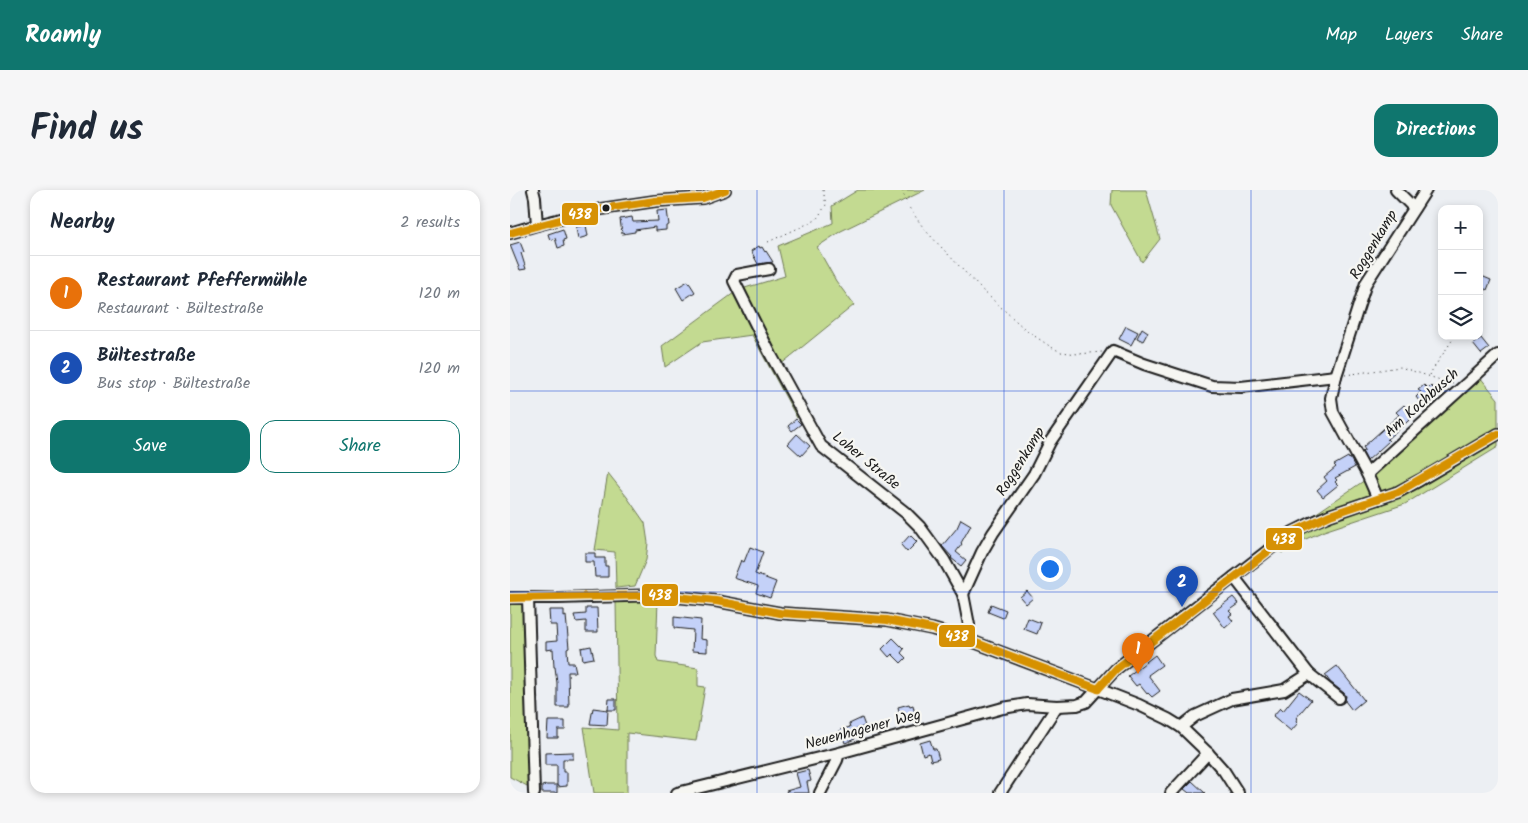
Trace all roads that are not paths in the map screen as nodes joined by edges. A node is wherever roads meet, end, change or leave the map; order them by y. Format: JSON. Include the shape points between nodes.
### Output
{"nodes":[{"id":1,"x":533,"y":190,"type":"edge"},
{"id":2,"x":725,"y":190,"type":"edge"},
{"id":3,"x":1396,"y":190,"type":"edge"},
{"id":4,"x":1426,"y":190,"type":"edge"},
{"id":5,"x":1414,"y":208,"type":"junction"},
{"id":6,"x":537,"y":225,"type":"junction"},
{"id":7,"x":510,"y":233,"type":"edge"},
{"id":8,"x":770,"y":269,"type":"dead end"},
{"id":9,"x":1498,"y":355,"type":"edge"},
{"id":10,"x":1336,"y":376,"type":"junction"},
{"id":11,"x":1498,"y":434,"type":"edge"},
{"id":12,"x":1368,"y":474,"type":"junction"},
{"id":13,"x":1378,"y":499,"type":"junction"},
{"id":14,"x":1234,"y":577,"type":"junction"},
{"id":15,"x":963,"y":594,"type":"junction"},
{"id":16,"x":510,"y":598,"type":"edge"},
{"id":17,"x":528,"y":598,"type":"junction"},
{"id":18,"x":966,"y":639,"type":"junction"},
{"id":19,"x":1309,"y":674,"type":"junction"},
{"id":20,"x":1098,"y":689,"type":"junction"},
{"id":21,"x":1339,"y":698,"type":"dead end"},
{"id":22,"x":1057,"y":706,"type":"junction"},
{"id":23,"x":1181,"y":727,"type":"junction"},
{"id":24,"x":839,"y":753,"type":"junction"},
{"id":25,"x":1208,"y":753,"type":"junction"},
{"id":26,"x":534,"y":793,"type":"edge"},
{"id":27,"x":677,"y":793,"type":"edge"},
{"id":28,"x":820,"y":793,"type":"edge"},
{"id":29,"x":1000,"y":793,"type":"edge"},
{"id":30,"x":1171,"y":793,"type":"edge"},
{"id":31,"x":1238,"y":793,"type":"edge"}],
"edges":[{"from":1,"to":6,"type":"street"},
{"from":2,"to":6,"type":"street","via":[[703,198],[601,209]]},
{"from":3,"to":5,"type":"street"},
{"from":4,"to":5,"type":"street","name":"Roggenkamp"},
{"from":5,"to":10,"type":"street","name":"Roggenkamp","via":[[1366,283]]},
{"from":6,"to":7,"type":"street"},
{"from":8,"to":15,"type":"street","name":"Loher Straße","via":[[737,275],[734,281],[821,446],[920,527]]},
{"from":9,"to":12,"type":"street","name":"Am Kochbusch"},
{"from":10,"to":12,"type":"street","name":"Roggenkamp","via":[[1331,398],[1333,412]]},
{"from":10,"to":15,"type":"street","name":"Roggenkamp","via":[[1241,387],[1212,386],[1113,351],[992,533]]},
{"from":11,"to":13,"type":"street","name":"Neuenhagener Weg","via":[[1420,480]]},
{"from":12,"to":13,"type":"street","name":"Roggenkamp"},
{"from":13,"to":14,"type":"street","name":"Neuenhagener Weg","via":[[1299,529]]},
{"from":14,"to":19,"type":"street"},
{"from":14,"to":20,"type":"street","name":"Neuenhagener Weg","via":[[1116,669]]},
{"from":15,"to":18,"type":"street","name":"Loher Straße","via":[[968,624]]},
{"from":16,"to":17,"type":"street"},
{"from":17,"to":18,"type":"street","via":[[657,595],[716,600],[780,613],[897,621]]},
{"from":17,"to":26,"type":"street"},
{"from":18,"to":20,"type":"street"},
{"from":19,"to":21,"type":"street"},
{"from":19,"to":23,"type":"street","via":[[1284,690],[1232,699],[1195,716]]},
{"from":20,"to":22,"type":"street","name":"Neuenhagener Weg","via":[[1086,702]]},
{"from":20,"to":23,"type":"street","via":[[1139,705]]},
{"from":22,"to":24,"type":"street","name":"Neuenhagener Weg","via":[[1027,704],[1003,708]]},
{"from":22,"to":29,"type":"street"},
{"from":23,"to":25,"type":"street"},
{"from":24,"to":27,"type":"street","name":"Neuenhagener Weg"},
{"from":24,"to":28,"type":"street"},
{"from":25,"to":30,"type":"street"},
{"from":25,"to":31,"type":"street"}]}
